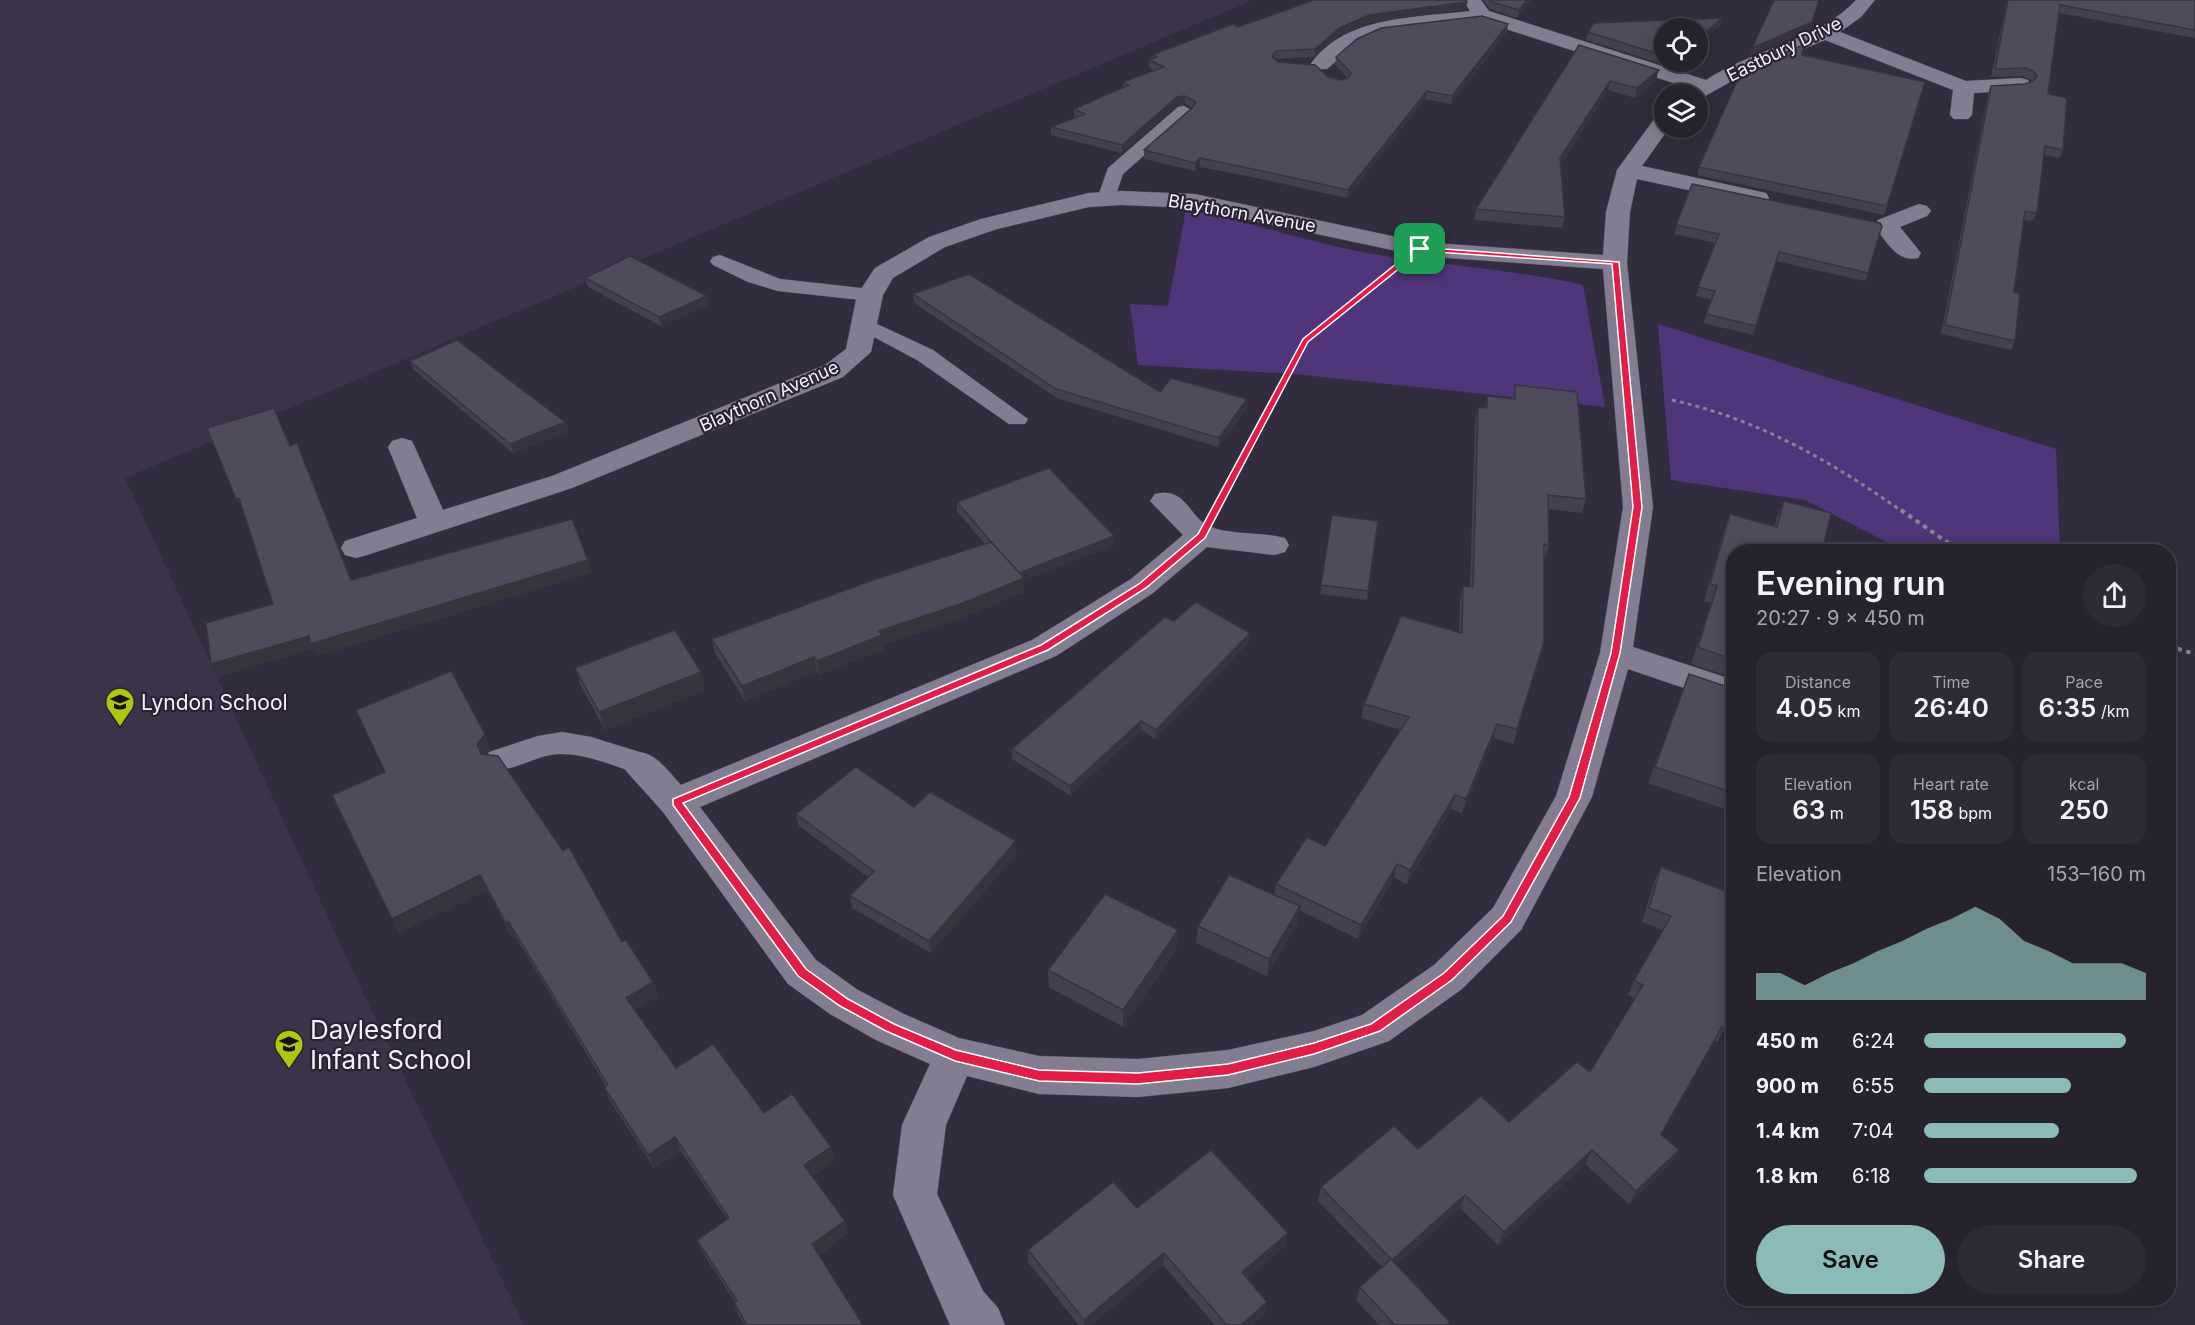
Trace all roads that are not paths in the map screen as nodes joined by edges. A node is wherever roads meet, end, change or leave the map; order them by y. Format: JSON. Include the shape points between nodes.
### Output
{"nodes":[{"id":1,"x":1866,"y":0,"type":"edge"},
{"id":2,"x":1477,"y":7,"type":"edge"},
{"id":3,"x":1825,"y":33,"type":"junction"},
{"id":4,"x":1318,"y":68,"type":"edge"},
{"id":5,"x":1684,"y":84,"type":"edge"},
{"id":6,"x":2021,"y":84,"type":"edge"},
{"id":7,"x":1964,"y":87,"type":"junction"},
{"id":8,"x":1708,"y":88,"type":"edge"},
{"id":9,"x":1184,"y":111,"type":"edge"},
{"id":10,"x":1961,"y":115,"type":"dead end"},
{"id":11,"x":1654,"y":133,"type":"edge"},
{"id":12,"x":1628,"y":170,"type":"junction"},
{"id":13,"x":1106,"y":199,"type":"junction"},
{"id":14,"x":1780,"y":203,"type":"edge"},
{"id":15,"x":1919,"y":211,"type":"dead end"},
{"id":16,"x":1862,"y":220,"type":"edge"},
{"id":17,"x":1886,"y":225,"type":"junction"},
{"id":18,"x":1909,"y":253,"type":"dead end"},
{"id":19,"x":720,"y":261,"type":"dead end"},
{"id":20,"x":1615,"y":262,"type":"junction"},
{"id":21,"x":870,"y":295,"type":"junction"},
{"id":22,"x":864,"y":324,"type":"junction"},
{"id":23,"x":1017,"y":419,"type":"dead end"},
{"id":24,"x":402,"y":447,"type":"dead end"},
{"id":25,"x":1165,"y":501,"type":"dead end"},
{"id":26,"x":433,"y":522,"type":"junction"},
{"id":27,"x":1201,"y":536,"type":"junction"},
{"id":28,"x":1274,"y":545,"type":"dead end"},
{"id":29,"x":356,"y":548,"type":"dead end"},
{"id":30,"x":1616,"y":653,"type":"junction"},
{"id":31,"x":1726,"y":690,"type":"edge"},
{"id":32,"x":499,"y":760,"type":"edge"},
{"id":33,"x":639,"y":764,"type":"joint"},
{"id":34,"x":676,"y":802,"type":"junction"},
{"id":35,"x":955,"y":1055,"type":"junction"},
{"id":36,"x":981,"y":1325,"type":"edge"}],
"edges":[{"from":1,"to":3,"type":"street","name":"Eastbury Drive","via":[[1855,14]]},
{"from":2,"to":4,"type":"street","via":[[1375,29],[1348,41]]},
{"from":2,"to":5,"type":"street"},
{"from":3,"to":7,"type":"street"},
{"from":3,"to":8,"type":"street","name":"Eastbury Drive","via":[[1744,66]]},
{"from":6,"to":7,"type":"street"},
{"from":7,"to":10,"type":"street"},
{"from":9,"to":13,"type":"lane","via":[[1114,171]]},
{"from":11,"to":12,"type":"street"},
{"from":12,"to":14,"type":"street"},
{"from":12,"to":20,"type":"street","via":[[1618,212]]},
{"from":13,"to":20,"type":"street","name":"Blaythorn Avenue","via":[[1195,201],[1420,249]]},
{"from":13,"to":21,"type":"street","name":"Blaythorn Avenue","via":[[1036,211],[937,242],[884,273]]},
{"from":15,"to":17,"type":"street"},
{"from":16,"to":17,"type":"street"},
{"from":17,"to":18,"type":"street"},
{"from":19,"to":21,"type":"lane","via":[[778,285]]},
{"from":20,"to":30,"type":"street","via":[[1638,507]]},
{"from":21,"to":22,"type":"street","name":"Blaythorn Avenue"},
{"from":22,"to":23,"type":"lane","via":[[925,355]]},
{"from":22,"to":26,"type":"street","name":"Blaythorn Avenue","via":[[858,352],[834,371],[562,482]]},
{"from":24,"to":26,"type":"street"},
{"from":25,"to":27,"type":"street"},
{"from":26,"to":29,"type":"street","name":"Blaythorn Avenue"},
{"from":27,"to":28,"type":"street"},
{"from":27,"to":34,"type":"street","via":[[1142,586],[1044,648]]},
{"from":30,"to":31,"type":"street"},
{"from":30,"to":35,"type":"street","via":[[1574,798],[1507,919],[1448,976],[1375,1028],[1314,1049],[1228,1069],[1138,1078],[1039,1075]]},
{"from":32,"to":33,"type":"lane","via":[[531,748],[562,743]]},
{"from":33,"to":34,"type":"street"},
{"from":34,"to":35,"type":"street","via":[[802,972],[844,1002],[890,1027]]},
{"from":35,"to":36,"type":"street","via":[[924,1125],[915,1196],[966,1308]]}]}
